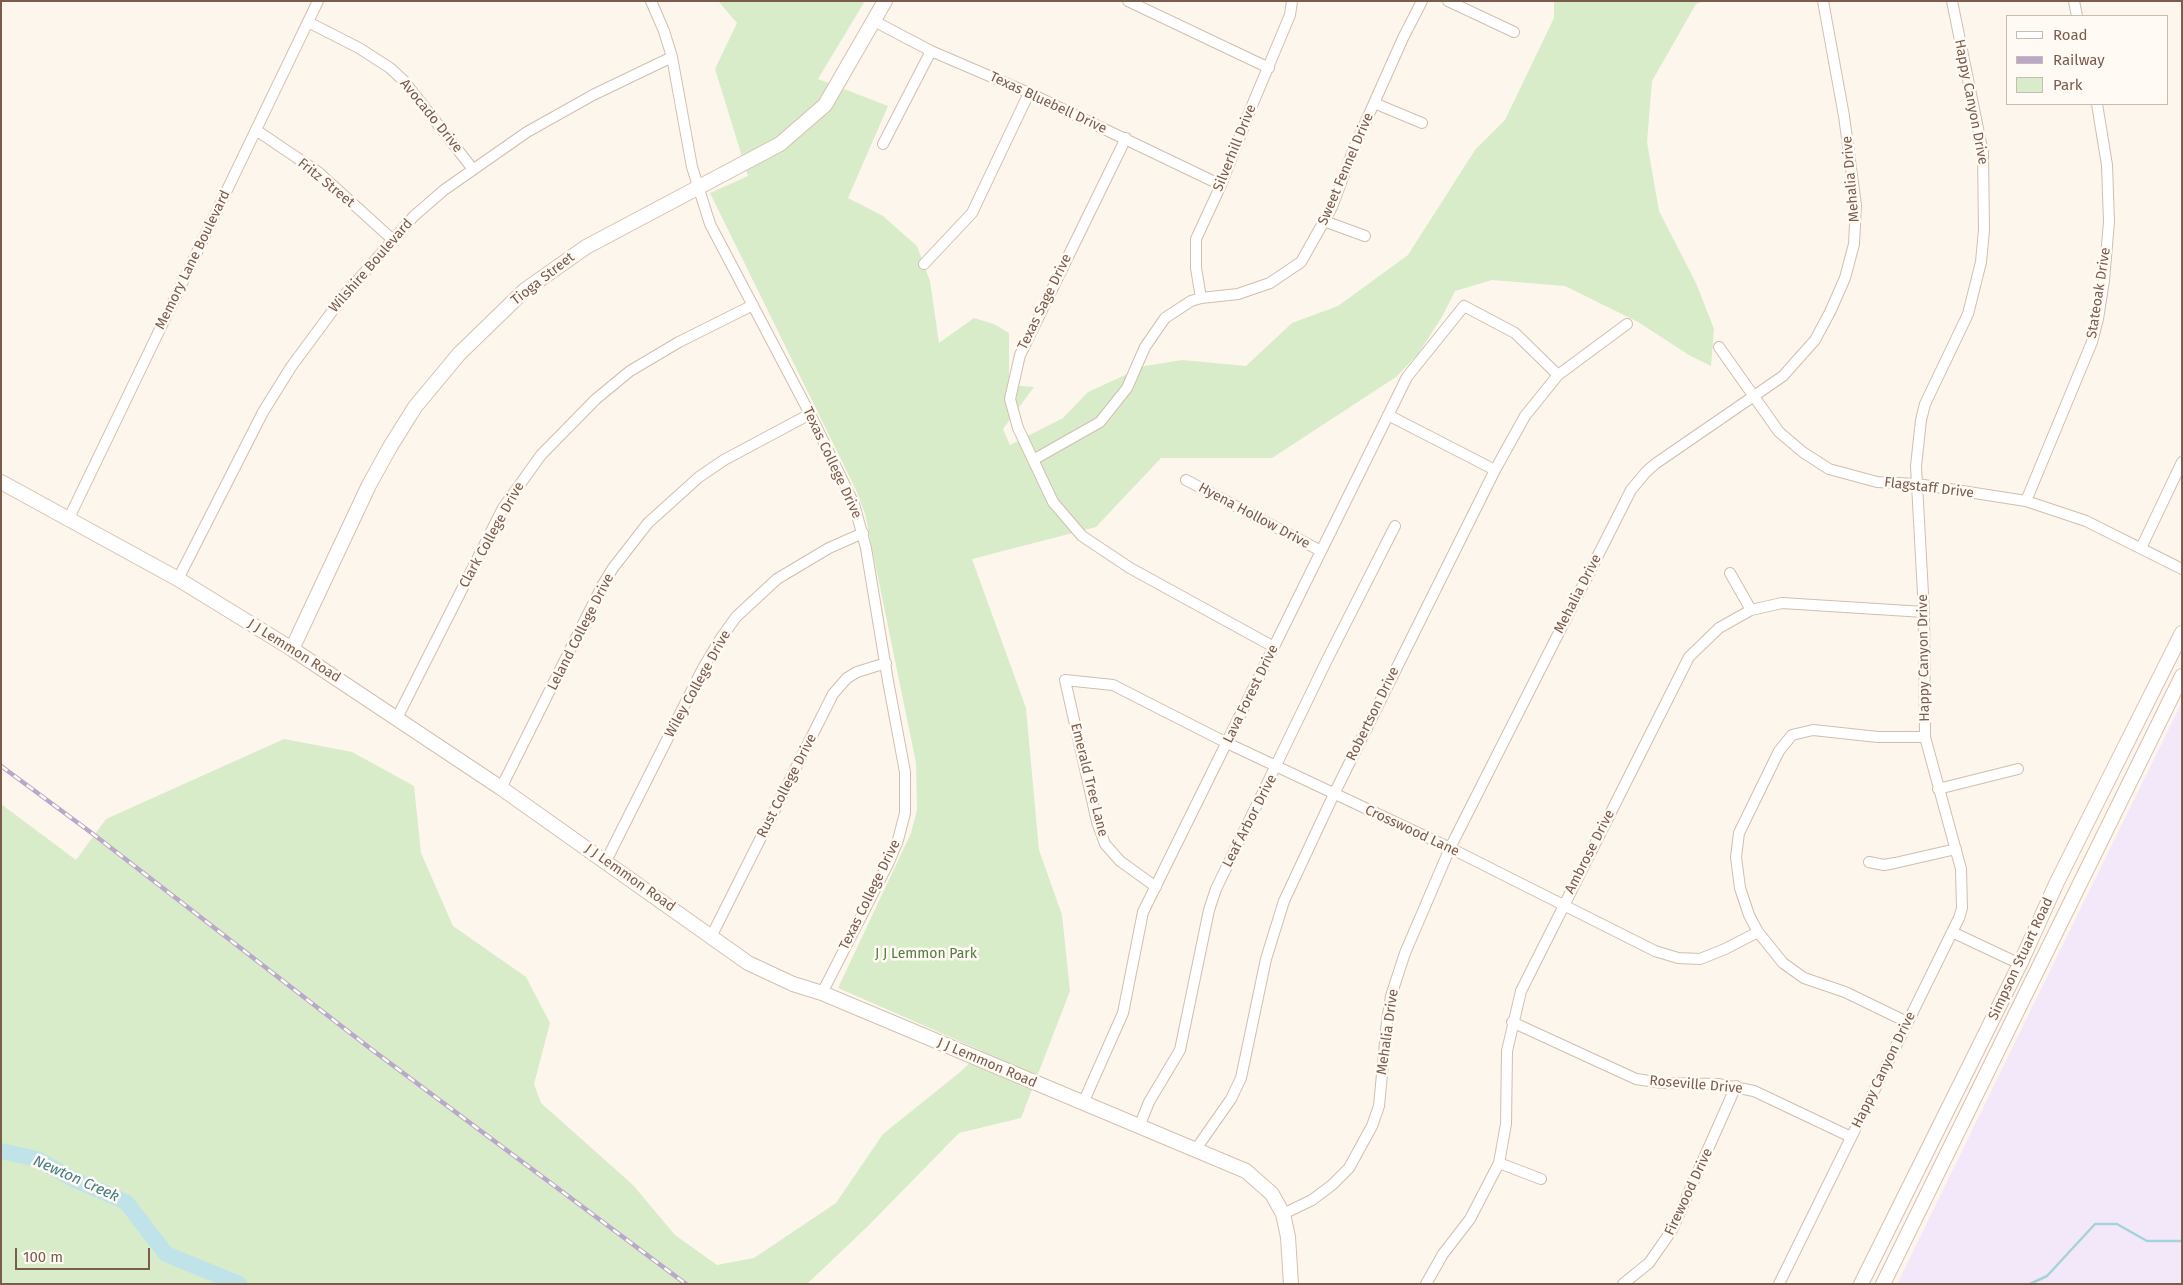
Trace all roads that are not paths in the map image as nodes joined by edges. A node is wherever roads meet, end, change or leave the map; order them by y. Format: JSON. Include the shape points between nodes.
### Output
{"nodes":[{"id":1,"x":318,"y":1,"type":"edge"},
{"id":2,"x":651,"y":1,"type":"edge"},
{"id":3,"x":885,"y":1,"type":"edge"},
{"id":4,"x":1128,"y":1,"type":"edge"},
{"id":5,"x":1292,"y":1,"type":"edge"},
{"id":6,"x":1422,"y":1,"type":"edge"},
{"id":7,"x":1448,"y":1,"type":"edge"},
{"id":8,"x":1823,"y":1,"type":"edge"},
{"id":9,"x":1952,"y":1,"type":"edge"},
{"id":10,"x":2074,"y":1,"type":"edge"},
{"id":11,"x":2077,"y":15,"type":"edge"},
{"id":12,"x":874,"y":21,"type":"junction"},
{"id":13,"x":308,"y":22,"type":"junction"},
{"id":14,"x":1514,"y":32,"type":"dead end"},
{"id":15,"x":931,"y":51,"type":"junction"},
{"id":16,"x":672,"y":57,"type":"junction"},
{"id":17,"x":1269,"y":68,"type":"junction"},
{"id":18,"x":1029,"y":93,"type":"junction"},
{"id":19,"x":1374,"y":104,"type":"junction"},
{"id":20,"x":2097,"y":105,"type":"edge"},
{"id":21,"x":1422,"y":123,"type":"dead end"},
{"id":22,"x":256,"y":130,"type":"junction"},
{"id":23,"x":1126,"y":138,"type":"junction"},
{"id":24,"x":883,"y":144,"type":"dead end"},
{"id":25,"x":472,"y":168,"type":"junction"},
{"id":26,"x":1221,"y":185,"type":"junction"},
{"id":27,"x":698,"y":188,"type":"junction"},
{"id":28,"x":1324,"y":221,"type":"junction"},
{"id":29,"x":1365,"y":236,"type":"dead end"},
{"id":30,"x":393,"y":240,"type":"junction"},
{"id":31,"x":924,"y":264,"type":"dead end"},
{"id":32,"x":1201,"y":298,"type":"junction"},
{"id":33,"x":753,"y":305,"type":"junction"},
{"id":34,"x":1627,"y":324,"type":"dead end"},
{"id":35,"x":1719,"y":347,"type":"dead end"},
{"id":36,"x":1558,"y":375,"type":"junction"},
{"id":37,"x":1752,"y":396,"type":"junction"},
{"id":38,"x":810,"y":414,"type":"junction"},
{"id":39,"x":1388,"y":415,"type":"junction"},
{"id":40,"x":1033,"y":460,"type":"junction"},
{"id":41,"x":2182,"y":462,"type":"edge"},
{"id":42,"x":1494,"y":470,"type":"junction"},
{"id":43,"x":1186,"y":480,"type":"dead end"},
{"id":44,"x":1,"y":482,"type":"edge"},
{"id":45,"x":1917,"y":484,"type":"junction"},
{"id":46,"x":2026,"y":501,"type":"junction"},
{"id":47,"x":69,"y":518,"type":"junction"},
{"id":48,"x":1395,"y":526,"type":"dead end"},
{"id":49,"x":862,"y":533,"type":"junction"},
{"id":50,"x":2141,"y":548,"type":"junction"},
{"id":51,"x":1321,"y":551,"type":"junction"},
{"id":52,"x":2182,"y":568,"type":"edge"},
{"id":53,"x":1730,"y":573,"type":"dead end"},
{"id":54,"x":178,"y":580,"type":"junction"},
{"id":55,"x":1751,"y":610,"type":"junction"},
{"id":56,"x":1924,"y":612,"type":"junction"},
{"id":57,"x":2182,"y":634,"type":"edge"},
{"id":58,"x":1274,"y":647,"type":"junction"},
{"id":59,"x":292,"y":649,"type":"junction"},
{"id":60,"x":886,"y":663,"type":"junction"},
{"id":61,"x":2182,"y":676,"type":"edge"},
{"id":62,"x":1065,"y":680,"type":"joint"},
{"id":63,"x":397,"y":718,"type":"junction"},
{"id":64,"x":1925,"y":737,"type":"junction"},
{"id":65,"x":1227,"y":743,"type":"junction"},
{"id":66,"x":1277,"y":766,"type":"junction"},
{"id":67,"x":2018,"y":769,"type":"dead end"},
{"id":68,"x":502,"y":788,"type":"junction"},
{"id":69,"x":1938,"y":789,"type":"junction"},
{"id":70,"x":1334,"y":794,"type":"junction"},
{"id":71,"x":1450,"y":848,"type":"junction"},
{"id":72,"x":1956,"y":849,"type":"junction"},
{"id":73,"x":606,"y":861,"type":"junction"},
{"id":74,"x":1869,"y":862,"type":"dead end"},
{"id":75,"x":1156,"y":887,"type":"junction"},
{"id":76,"x":1564,"y":905,"type":"junction"},
{"id":77,"x":1758,"y":932,"type":"junction"},
{"id":78,"x":1952,"y":932,"type":"junction"},
{"id":79,"x":712,"y":935,"type":"junction"},
{"id":80,"x":2020,"y":964,"type":"junction"},
{"id":81,"x":2037,"y":973,"type":"junction"},
{"id":82,"x":822,"y":993,"type":"junction"},
{"id":83,"x":1512,"y":1022,"type":"junction"},
{"id":84,"x":1907,"y":1022,"type":"junction"},
{"id":85,"x":1736,"y":1086,"type":"junction"},
{"id":86,"x":1083,"y":1103,"type":"junction"},
{"id":87,"x":1139,"y":1127,"type":"junction"},
{"id":88,"x":1851,"y":1137,"type":"junction"},
{"id":89,"x":1196,"y":1149,"type":"junction"},
{"id":90,"x":1499,"y":1163,"type":"junction"},
{"id":91,"x":1541,"y":1179,"type":"dead end"},
{"id":92,"x":1283,"y":1214,"type":"junction"},
{"id":93,"x":1291,"y":1284,"type":"edge"},
{"id":94,"x":1426,"y":1284,"type":"edge"},
{"id":95,"x":1623,"y":1284,"type":"edge"},
{"id":96,"x":1779,"y":1284,"type":"edge"},
{"id":97,"x":1861,"y":1284,"type":"edge"},
{"id":98,"x":1884,"y":1284,"type":"edge"}],
"edges":[{"from":1,"to":13,"type":"street","name":"Memory Lane Boulevard"},
{"from":2,"to":16,"type":"street","name":"Texas College Drive"},
{"from":3,"to":12,"type":"street","name":"Tioga Street"},
{"from":4,"to":17,"type":"street"},
{"from":5,"to":17,"type":"street","name":"Silverhill Drive","via":[[1290,15]]},
{"from":6,"to":19,"type":"street","name":"Sweet Fennel Drive"},
{"from":7,"to":14,"type":"street"},
{"from":8,"to":37,"type":"street","name":"Mehalia Drive","via":[[1852,166],[1856,205],[1854,244],[1845,278],[1824,327],[1783,376]]},
{"from":9,"to":45,"type":"street","name":"Happy Canyon Drive","via":[[1983,154],[1984,230],[1981,262],[1968,314],[1925,404],[1916,466]]},
{"from":10,"to":11,"type":"street"},
{"from":12,"to":15,"type":"street","name":"Texas Bluebell Drive"},
{"from":12,"to":27,"type":"street","name":"Tioga Street","via":[[825,105],[780,144]]},
{"from":13,"to":22,"type":"street","name":"Memory Lane Boulevard"},
{"from":13,"to":25,"type":"street","name":"Avocado Drive","via":[[359,48],[404,80]]},
{"from":15,"to":18,"type":"street","name":"Texas Bluebell Drive"},
{"from":15,"to":24,"type":"street"},
{"from":16,"to":25,"type":"street","name":"Wilshire Boulevard","via":[[593,95]]},
{"from":16,"to":27,"type":"street","name":"Texas College Drive"},
{"from":17,"to":26,"type":"street","name":"Silverhill Drive"},
{"from":18,"to":23,"type":"street","name":"Texas Bluebell Drive"},
{"from":18,"to":31,"type":"street","via":[[972,213]]},
{"from":19,"to":21,"type":"street"},
{"from":19,"to":28,"type":"street","name":"Sweet Fennel Drive"},
{"from":20,"to":46,"type":"street","name":"Stateoak Drive","via":[[2107,165],[2109,222],[2098,319],[2092,342]]},
{"from":22,"to":30,"type":"street","name":"Fritz Street","via":[[318,172]]},
{"from":22,"to":47,"type":"street","name":"Memory Lane Boulevard"},
{"from":23,"to":26,"type":"street","name":"Texas Bluebell Drive"},
{"from":23,"to":40,"type":"street","name":"Texas Sage Drive","via":[[1020,355],[1010,399],[1018,428]]},
{"from":25,"to":30,"type":"street","name":"Wilshire Boulevard","via":[[414,216]]},
{"from":26,"to":32,"type":"street","name":"Silverhill Drive","via":[[1196,239]]},
{"from":27,"to":33,"type":"street","name":"Texas College Drive","via":[[710,224]]},
{"from":27,"to":59,"type":"street","name":"Tioga Street","via":[[603,237],[564,262],[525,290],[444,370],[415,407],[373,477]]},
{"from":28,"to":29,"type":"street"},
{"from":28,"to":32,"type":"street","name":"Sweet Fennel Drive","via":[[1301,262],[1270,283],[1238,294]]},
{"from":30,"to":54,"type":"street","name":"Wilshire Boulevard","via":[[342,298],[271,398]]},
{"from":32,"to":40,"type":"street","name":"Sweet Fennel Drive","via":[[1165,318],[1145,346],[1127,388],[1100,422]]},
{"from":33,"to":38,"type":"street","name":"Texas College Drive"},
{"from":33,"to":63,"type":"street","name":"Clark College Drive","via":[[630,371],[596,399],[541,455],[504,508]]},
{"from":34,"to":36,"type":"street","name":"Robertson Drive"},
{"from":35,"to":37,"type":"street","name":"Flagstaff Drive"},
{"from":36,"to":39,"type":"street","name":"Lava Forest Drive","via":[[1516,333],[1464,306],[1407,377]]},
{"from":36,"to":42,"type":"street","name":"Robertson Drive","via":[[1525,416]]},
{"from":37,"to":45,"type":"street","name":"Flagstaff Drive","via":[[1791,442],[1829,468],[1877,482]]},
{"from":37,"to":71,"type":"street","name":"Mehalia Drive","via":[[1655,464],[1631,490]]},
{"from":38,"to":49,"type":"street","name":"Texas College Drive","via":[[854,504]]},
{"from":38,"to":68,"type":"street","name":"Leland College Drive","via":[[718,465],[674,497],[648,523],[602,586]]},
{"from":39,"to":42,"type":"street"},
{"from":39,"to":51,"type":"street","name":"Lava Forest Drive"},
{"from":40,"to":58,"type":"street","name":"Texas Sage Drive","via":[[1053,502],[1082,536],[1130,568]]},
{"from":41,"to":50,"type":"street"},
{"from":42,"to":70,"type":"street","name":"Robertson Drive"},
{"from":43,"to":51,"type":"street","name":"Hyena Hollow Drive"},
{"from":44,"to":47,"type":"street","name":"J J Lemmon Road"},
{"from":45,"to":46,"type":"street","name":"Flagstaff Drive"},
{"from":45,"to":56,"type":"street","name":"Happy Canyon Drive"},
{"from":46,"to":50,"type":"street","name":"Flagstaff Drive","via":[[2086,522]]},
{"from":47,"to":54,"type":"street","name":"J J Lemmon Road"},
{"from":48,"to":66,"type":"street","name":"Leaf Arbor Drive"},
{"from":49,"to":60,"type":"street","name":"Texas College Drive"},
{"from":49,"to":73,"type":"street","name":"Wiley College Drive","via":[[829,548],[777,579],[736,617],[703,668]]},
{"from":50,"to":52,"type":"street","name":"Flagstaff Drive"},
{"from":51,"to":58,"type":"street","name":"Lava Forest Drive"},
{"from":53,"to":55,"type":"street"},
{"from":54,"to":59,"type":"street","name":"J J Lemmon Road"},
{"from":55,"to":56,"type":"street","name":"Ambrose Drive","via":[[1782,603]]},
{"from":55,"to":76,"type":"street","name":"Ambrose Drive","via":[[1720,628],[1689,657]]},
{"from":56,"to":64,"type":"street","name":"Happy Canyon Drive"},
{"from":57,"to":80,"type":"street","name":"Simpson Stuart Road","via":[[2057,882]]},
{"from":58,"to":65,"type":"street","name":"Lava Forest Drive"},
{"from":59,"to":63,"type":"street","name":"J J Lemmon Road"},
{"from":60,"to":79,"type":"street","name":"Rust College Drive","via":[[857,672],[833,694]]},
{"from":60,"to":82,"type":"street","name":"Texas College Drive","via":[[905,772],[905,813],[889,862]]},
{"from":61,"to":81,"type":"street","name":"Simpson Stuart Road"},
{"from":62,"to":65,"type":"street","name":"Crosswood Lane","via":[[1113,685]]},
{"from":62,"to":75,"type":"street","name":"Emerald Tree Lane","via":[[1097,822],[1105,844],[1120,861]]},
{"from":63,"to":68,"type":"street","name":"J J Lemmon Road"},
{"from":64,"to":69,"type":"street","name":"Happy Canyon Drive"},
{"from":64,"to":77,"type":"street","via":[[1878,737],[1813,730],[1792,735],[1785,743],[1738,833],[1736,857],[1740,888]]},
{"from":65,"to":66,"type":"street","name":"Crosswood Lane"},
{"from":65,"to":75,"type":"street","name":"Lava Forest Drive"},
{"from":66,"to":70,"type":"street","name":"Crosswood Lane"},
{"from":66,"to":87,"type":"street","name":"Leaf Arbor Drive","via":[[1216,889],[1180,1050],[1149,1102]]},
{"from":67,"to":69,"type":"street"},
{"from":68,"to":73,"type":"street","name":"J J Lemmon Road"},
{"from":69,"to":72,"type":"street","name":"Happy Canyon Drive"},
{"from":70,"to":71,"type":"street","name":"Crosswood Lane"},
{"from":70,"to":89,"type":"street","name":"Robertson Drive","via":[[1284,901],[1273,933],[1241,1078],[1231,1099]]},
{"from":71,"to":76,"type":"street","name":"Crosswood Lane"},
{"from":71,"to":92,"type":"street","name":"Mehalia Drive","via":[[1405,953],[1391,996],[1380,1100],[1372,1126],[1348,1168],[1332,1185],[1312,1200]]},
{"from":72,"to":74,"type":"street","via":[[1895,863]]},
{"from":72,"to":78,"type":"street","name":"Happy Canyon Drive","via":[[1963,895],[1959,918]]},
{"from":73,"to":79,"type":"street","name":"J J Lemmon Road"},
{"from":75,"to":86,"type":"street","name":"Lava Forest Drive","via":[[1144,912],[1123,1013]]},
{"from":76,"to":77,"type":"street","name":"Crosswood Lane","via":[[1629,939],[1678,958],[1700,959]]},
{"from":76,"to":83,"type":"street","name":"Ambrose Drive","via":[[1526,980]]},
{"from":77,"to":84,"type":"street","via":[[1783,963],[1804,978],[1852,995]]},
{"from":78,"to":80,"type":"street"},
{"from":78,"to":84,"type":"street","name":"Happy Canyon Drive"},
{"from":79,"to":82,"type":"street","name":"J J Lemmon Road","via":[[748,963],[793,984]]},
{"from":80,"to":81,"type":"street"},
{"from":80,"to":97,"type":"street","name":"Simpson Stuart Road"},
{"from":81,"to":98,"type":"street","name":"Simpson Stuart Road"},
{"from":82,"to":86,"type":"street","name":"J J Lemmon Road"},
{"from":83,"to":85,"type":"street","name":"Roseville Drive","via":[[1636,1079]]},
{"from":83,"to":90,"type":"street","name":"Ambrose Drive","via":[[1507,1050],[1506,1124]]},
{"from":84,"to":88,"type":"street","name":"Happy Canyon Drive"},
{"from":85,"to":88,"type":"street","name":"Roseville Drive","via":[[1767,1096]]},
{"from":85,"to":95,"type":"street","name":"Firewood Drive","via":[[1672,1230],[1653,1258]]},
{"from":86,"to":87,"type":"street","name":"J J Lemmon Road"},
{"from":87,"to":89,"type":"street","name":"J J Lemmon Road"},
{"from":88,"to":96,"type":"street","name":"Happy Canyon Drive"},
{"from":89,"to":92,"type":"street","name":"J J Lemmon Road","via":[[1252,1175],[1272,1194]]},
{"from":90,"to":91,"type":"street"},
{"from":90,"to":94,"type":"street","name":"Ambrose Drive","via":[[1470,1219]]},
{"from":92,"to":93,"type":"street","name":"J J Lemmon Road"}]}
